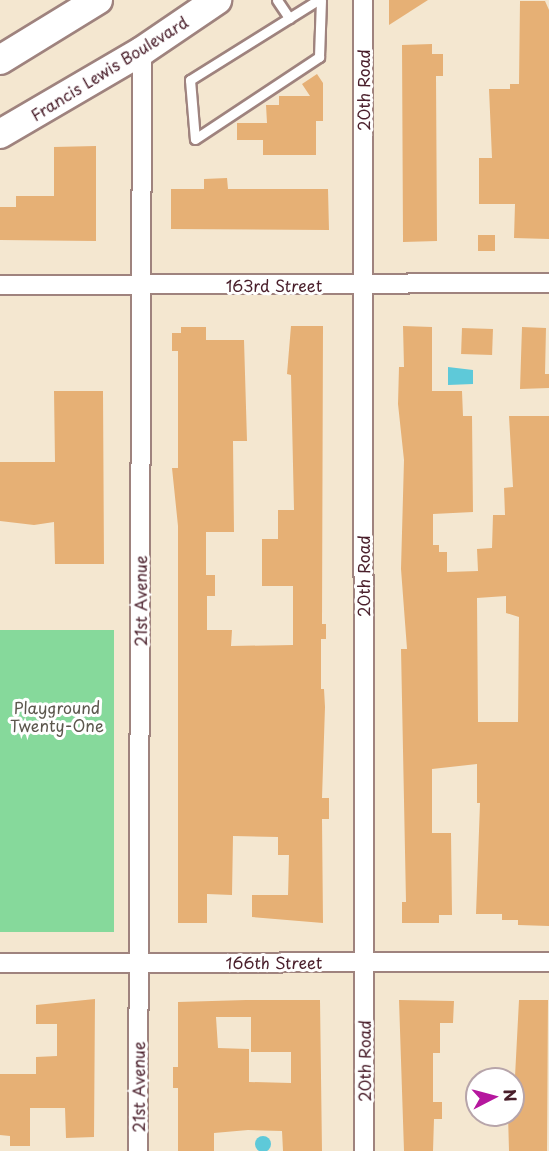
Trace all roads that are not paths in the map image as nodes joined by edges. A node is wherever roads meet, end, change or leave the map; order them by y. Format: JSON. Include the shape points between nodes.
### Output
{"nodes":[{"id":1,"x":98,"y":0,"type":"edge"},
{"id":2,"x":217,"y":0,"type":"edge"},
{"id":3,"x":277,"y":0,"type":"edge"},
{"id":4,"x":320,"y":0,"type":"edge"},
{"id":5,"x":363,"y":0,"type":"edge"},
{"id":6,"x":289,"y":18,"type":"junction"},
{"id":7,"x":142,"y":51,"type":"junction"},
{"id":8,"x":0,"y":60,"type":"edge"},
{"id":9,"x":0,"y":134,"type":"edge"},
{"id":10,"x":549,"y":283,"type":"edge"},
{"id":11,"x":0,"y":285,"type":"edge"},
{"id":12,"x":142,"y":285,"type":"junction"},
{"id":13,"x":363,"y":285,"type":"junction"},
{"id":14,"x":363,"y":962,"type":"junction"},
{"id":15,"x":549,"y":962,"type":"edge"},
{"id":16,"x":0,"y":963,"type":"edge"},
{"id":17,"x":138,"y":963,"type":"junction"},
{"id":18,"x":138,"y":1151,"type":"edge"},
{"id":19,"x":364,"y":1151,"type":"edge"}],
"edges":[{"from":1,"to":8,"type":"main road"},
{"from":2,"to":7,"type":"main road","name":"Francis Lewis Boulevard"},
{"from":3,"to":6,"type":"lane"},
{"from":4,"to":6,"type":"lane"},
{"from":4,"to":6,"type":"lane","via":[[319,57],[195,139],[190,80]]},
{"from":5,"to":13,"type":"street","name":"20th Road"},
{"from":7,"to":9,"type":"main road","name":"Francis Lewis Boulevard"},
{"from":7,"to":12,"type":"street","name":"21st Avenue"},
{"from":10,"to":13,"type":"street","name":"163rd Street"},
{"from":11,"to":12,"type":"street","name":"163rd Street"},
{"from":12,"to":13,"type":"street","name":"163rd Street"},
{"from":12,"to":17,"type":"street","name":"21st Avenue"},
{"from":13,"to":14,"type":"street","name":"20th Road"},
{"from":14,"to":15,"type":"street","name":"166th Street"},
{"from":14,"to":17,"type":"street","name":"166th Street"},
{"from":14,"to":19,"type":"street","name":"20th Road"},
{"from":16,"to":17,"type":"street","name":"166th Street"},
{"from":17,"to":18,"type":"street","name":"21st Avenue"}]}
